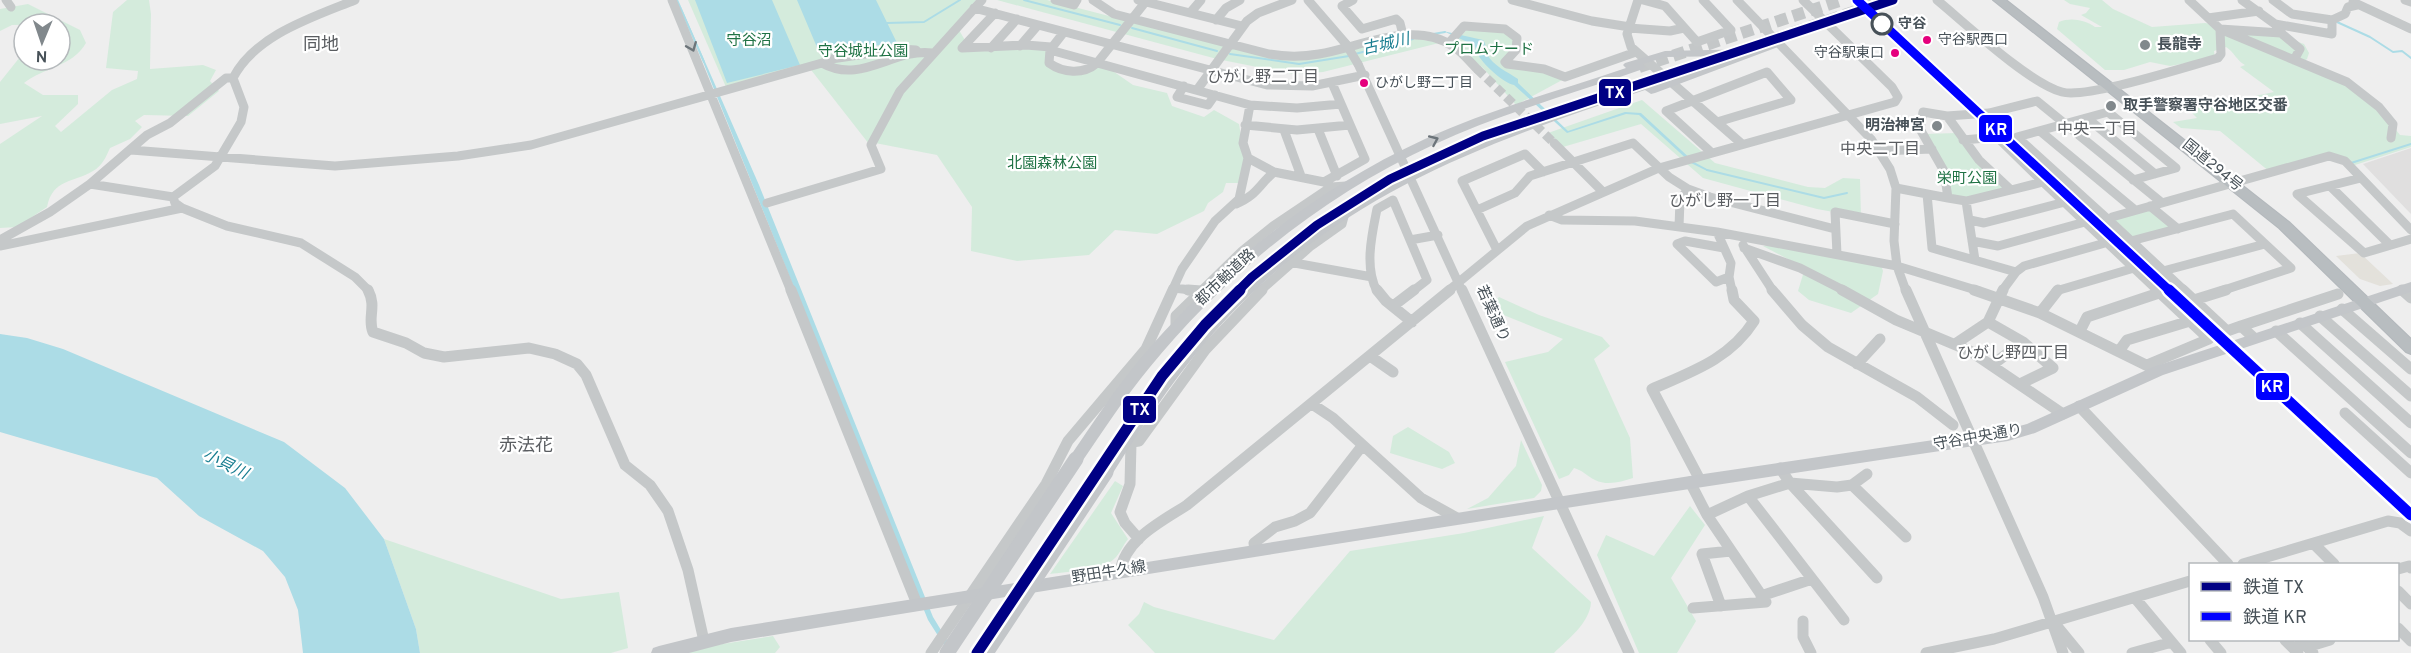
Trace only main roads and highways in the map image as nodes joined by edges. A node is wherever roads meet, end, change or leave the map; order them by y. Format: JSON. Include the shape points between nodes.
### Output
{"nodes":[{"id":1,"x":1999,"y":0,"type":"edge"},
{"id":2,"x":2008,"y":0,"type":"edge"},
{"id":3,"x":1779,"y":43,"type":"road end"},
{"id":4,"x":1754,"y":52,"type":"junction"},
{"id":5,"x":1658,"y":82,"type":"tunnel mouth"},
{"id":6,"x":2113,"y":85,"type":"junction"},
{"id":7,"x":1520,"y":129,"type":"junction"},
{"id":8,"x":2408,"y":292,"type":"edge"},
{"id":9,"x":2368,"y":300,"type":"junction"},
{"id":10,"x":2411,"y":338,"type":"edge"},
{"id":11,"x":2411,"y":348,"type":"edge"},
{"id":12,"x":1560,"y":502,"type":"joint"},
{"id":13,"x":944,"y":642,"type":"edge"},
{"id":14,"x":659,"y":653,"type":"edge"},
{"id":15,"x":986,"y":653,"type":"edge"}],
"edges":[{"from":1,"to":6,"type":"highway","name":"国道294号"},
{"from":2,"to":6,"type":"highway","name":"国道294号"},
{"from":3,"to":4,"type":"main road"},
{"from":4,"to":7,"type":"main road","via":[[1551,123]]},
{"from":13,"to":4,"type":"main road","name":"都市軸道路","one_way":true,"bridge":true,"via":[[1131,381],[1176,328],[1263,244],[1342,181],[1467,126],[1640,60],[1674,53]]},
{"from":5,"to":7,"type":"main road","name":"都市軸道路"},
{"from":6,"to":9,"type":"highway","name":"国道294号","via":[[2312,242]]},
{"from":7,"to":15,"type":"main road","name":"都市軸道路","bridge":true,"via":[[1410,176],[1345,213],[1287,255],[1242,295],[1199,340],[1108,468]]},
{"from":8,"to":9,"type":"main road","name":"守谷中央通り"},
{"from":9,"to":10,"type":"highway","name":"国道294号"},
{"from":9,"to":11,"type":"highway","name":"国道294号"},
{"from":9,"to":12,"type":"main road","name":"守谷中央通り","via":[[2153,368],[2030,429]]},
{"from":12,"to":14,"type":"main road","name":"野田牛久線","via":[[916,604],[704,641]]}]}
